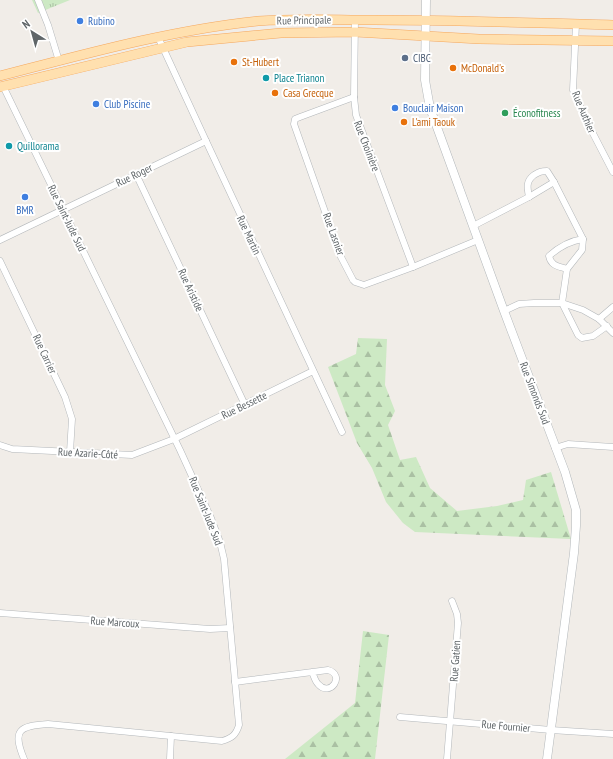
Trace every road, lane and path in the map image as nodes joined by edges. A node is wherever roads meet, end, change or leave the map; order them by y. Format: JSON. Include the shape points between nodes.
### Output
{"nodes":[{"id":1,"x":38,"y":0,"type":"edge"},
{"id":2,"x":426,"y":0,"type":"edge"},
{"id":3,"x":355,"y":20,"type":"junction"},
{"id":4,"x":426,"y":20,"type":"junction"},
{"id":5,"x":576,"y":24,"type":"junction"},
{"id":6,"x":613,"y":25,"type":"edge"},
{"id":7,"x":355,"y":32,"type":"junction"},
{"id":8,"x":426,"y":36,"type":"junction"},
{"id":9,"x":158,"y":37,"type":"junction"},
{"id":10,"x":575,"y":41,"type":"junction"},
{"id":11,"x":613,"y":42,"type":"edge"},
{"id":12,"x":162,"y":47,"type":"junction"},
{"id":13,"x":59,"y":61,"type":"junction"},
{"id":14,"x":0,"y":76,"type":"edge"},
{"id":15,"x":1,"y":84,"type":"edge"},
{"id":16,"x":354,"y":97,"type":"junction"},
{"id":17,"x":206,"y":141,"type":"junction"},
{"id":18,"x":613,"y":172,"type":"edge"},
{"id":19,"x":136,"y":174,"type":"junction"},
{"id":20,"x":554,"y":182,"type":"junction"},
{"id":21,"x":529,"y":197,"type":"junction"},
{"id":22,"x":62,"y":210,"type":"junction"},
{"id":23,"x":473,"y":226,"type":"junction"},
{"id":24,"x":583,"y":239,"type":"junction"},
{"id":25,"x":0,"y":240,"type":"edge"},
{"id":26,"x":478,"y":240,"type":"junction"},
{"id":27,"x":0,"y":260,"type":"edge"},
{"id":28,"x":413,"y":267,"type":"junction"},
{"id":29,"x":566,"y":269,"type":"junction"},
{"id":30,"x":562,"y":303,"type":"junction"},
{"id":31,"x":613,"y":307,"type":"edge"},
{"id":32,"x":504,"y":311,"type":"junction"},
{"id":33,"x":599,"y":319,"type":"junction"},
{"id":34,"x":607,"y":326,"type":"junction"},
{"id":35,"x":613,"y":333,"type":"edge"},
{"id":36,"x":313,"y":371,"type":"junction"},
{"id":37,"x":245,"y":405,"type":"junction"},
{"id":38,"x":342,"y":432,"type":"dead end"},
{"id":39,"x":174,"y":439,"type":"junction"},
{"id":40,"x":0,"y":445,"type":"edge"},
{"id":41,"x":613,"y":447,"type":"edge"},
{"id":42,"x":555,"y":448,"type":"junction"},
{"id":43,"x":70,"y":452,"type":"junction"},
{"id":44,"x":452,"y":601,"type":"dead end"},
{"id":45,"x":0,"y":614,"type":"edge"},
{"id":46,"x":230,"y":628,"type":"junction"},
{"id":47,"x":312,"y":672,"type":"dead end"},
{"id":48,"x":235,"y":682,"type":"junction"},
{"id":49,"x":400,"y":717,"type":"dead end"},
{"id":50,"x":451,"y":721,"type":"junction"},
{"id":51,"x":550,"y":730,"type":"junction"},
{"id":52,"x":613,"y":734,"type":"edge"},
{"id":53,"x":171,"y":736,"type":"junction"},
{"id":54,"x":24,"y":759,"type":"edge"},
{"id":55,"x":170,"y":759,"type":"edge"},
{"id":56,"x":447,"y":759,"type":"edge"},
{"id":57,"x":547,"y":759,"type":"edge"}],
"edges":[{"from":1,"to":13,"type":"street"},
{"from":2,"to":4,"type":"street","name":"Rue Simonds Sud"},
{"from":3,"to":4,"type":"main road","name":"Rue Principale"},
{"from":3,"to":7,"type":"street","name":"Rue Choinière"},
{"from":3,"to":9,"type":"main road","name":"Rue Principale","via":[[259,21]]},
{"from":4,"to":5,"type":"main road","name":"Rue Principale"},
{"from":4,"to":8,"type":"street","name":"Rue Simonds Sud"},
{"from":5,"to":6,"type":"main road","name":"Rue Principale"},
{"from":5,"to":10,"type":"street","name":"Rue Authier"},
{"from":7,"to":8,"type":"main road","name":"Rue Principale"},
{"from":7,"to":12,"type":"main road","name":"Rue Principale","via":[[281,33],[187,42]]},
{"from":7,"to":16,"type":"street","name":"Rue Choinière"},
{"from":8,"to":10,"type":"main road","name":"Rue Principale"},
{"from":8,"to":23,"type":"street","name":"Rue Simonds Sud","via":[[425,80],[430,108]]},
{"from":9,"to":12,"type":"street","name":"Rue Martin"},
{"from":9,"to":13,"type":"main road","name":"Rue Principale"},
{"from":10,"to":11,"type":"main road","name":"Rue Principale"},
{"from":10,"to":18,"type":"street","name":"Rue Authier","via":[[573,90]]},
{"from":12,"to":15,"type":"main road","name":"Rue Principale"},
{"from":12,"to":17,"type":"street","name":"Rue Martin"},
{"from":13,"to":14,"type":"main road","name":"Rue Principale"},
{"from":15,"to":22,"type":"street","name":"Rue Saint-Jude Sud"},
{"from":16,"to":28,"type":"street","name":"Rue Choinière","via":[[356,115]]},
{"from":16,"to":28,"type":"street","name":"Rue Lasnier","via":[[300,117],[294,124],[342,257],[353,280],[364,284]]},
{"from":17,"to":19,"type":"street","name":"Rue Roger"},
{"from":17,"to":36,"type":"street","name":"Rue Martin"},
{"from":19,"to":22,"type":"street","name":"Rue Roger"},
{"from":19,"to":37,"type":"street","name":"Rue Aristide"},
{"from":20,"to":21,"type":"street"},
{"from":20,"to":21,"type":"street","via":[[546,171],[541,171],[529,179]]},
{"from":20,"to":24,"type":"street"},
{"from":21,"to":23,"type":"street"},
{"from":22,"to":25,"type":"street"},
{"from":22,"to":39,"type":"street","name":"Rue Saint-Jude Sud"},
{"from":23,"to":26,"type":"street","name":"Rue Simonds Sud"},
{"from":24,"to":29,"type":"street","via":[[582,250]]},
{"from":24,"to":29,"type":"street","via":[[556,249],[549,256],[550,262]]},
{"from":26,"to":28,"type":"street","name":"Rue Lasnier"},
{"from":26,"to":32,"type":"street","name":"Rue Simonds Sud"},
{"from":27,"to":43,"type":"street","name":"Rue Carrier","via":[[65,397],[72,419]]},
{"from":29,"to":30,"type":"street"},
{"from":30,"to":32,"type":"street","via":[[519,304]]},
{"from":30,"to":33,"type":"street"},
{"from":30,"to":34,"type":"street","via":[[582,338],[593,336]]},
{"from":31,"to":33,"type":"street"},
{"from":32,"to":42,"type":"street","name":"Rue Simonds Sud"},
{"from":33,"to":34,"type":"street"},
{"from":34,"to":35,"type":"street"},
{"from":36,"to":37,"type":"street","name":"Rue Bessette"},
{"from":36,"to":38,"type":"street","name":"Rue Martin"},
{"from":37,"to":39,"type":"street","name":"Rue Bessette"},
{"from":39,"to":43,"type":"street","name":"Rue Azarie-Côté","via":[[132,455]]},
{"from":39,"to":46,"type":"street","name":"Rue Saint-Jude Sud","via":[[220,542],[224,559]]},
{"from":40,"to":43,"type":"street","name":"Rue Azarie-Côté","via":[[12,449]]},
{"from":41,"to":42,"type":"street","via":[[568,444]]},
{"from":42,"to":51,"type":"street","name":"Rue Simonds Sud","via":[[576,510],[576,526]]},
{"from":44,"to":50,"type":"street","name":"Rue Gatien","via":[[458,623]]},
{"from":45,"to":46,"type":"street","name":"Rue Marcoux","via":[[210,629]]},
{"from":46,"to":48,"type":"street","name":"Rue Saint-Jude Sud"},
{"from":47,"to":48,"type":"street"},
{"from":48,"to":53,"type":"street","name":"Rue Saint-Jude Sud","via":[[239,725],[231,738],[222,741]]},
{"from":49,"to":50,"type":"street","name":"Rue Fournier"},
{"from":50,"to":51,"type":"street","name":"Rue Fournier"},
{"from":50,"to":56,"type":"street","name":"Rue Gatien"},
{"from":51,"to":52,"type":"street","name":"Rue Fournier"},
{"from":51,"to":57,"type":"street","name":"Rue Simonds Sud"},
{"from":53,"to":54,"type":"street","name":"Rue Saint-Jude Sud","via":[[48,724],[34,725],[23,728],[18,735],[18,745]]},
{"from":53,"to":55,"type":"street"}]}
